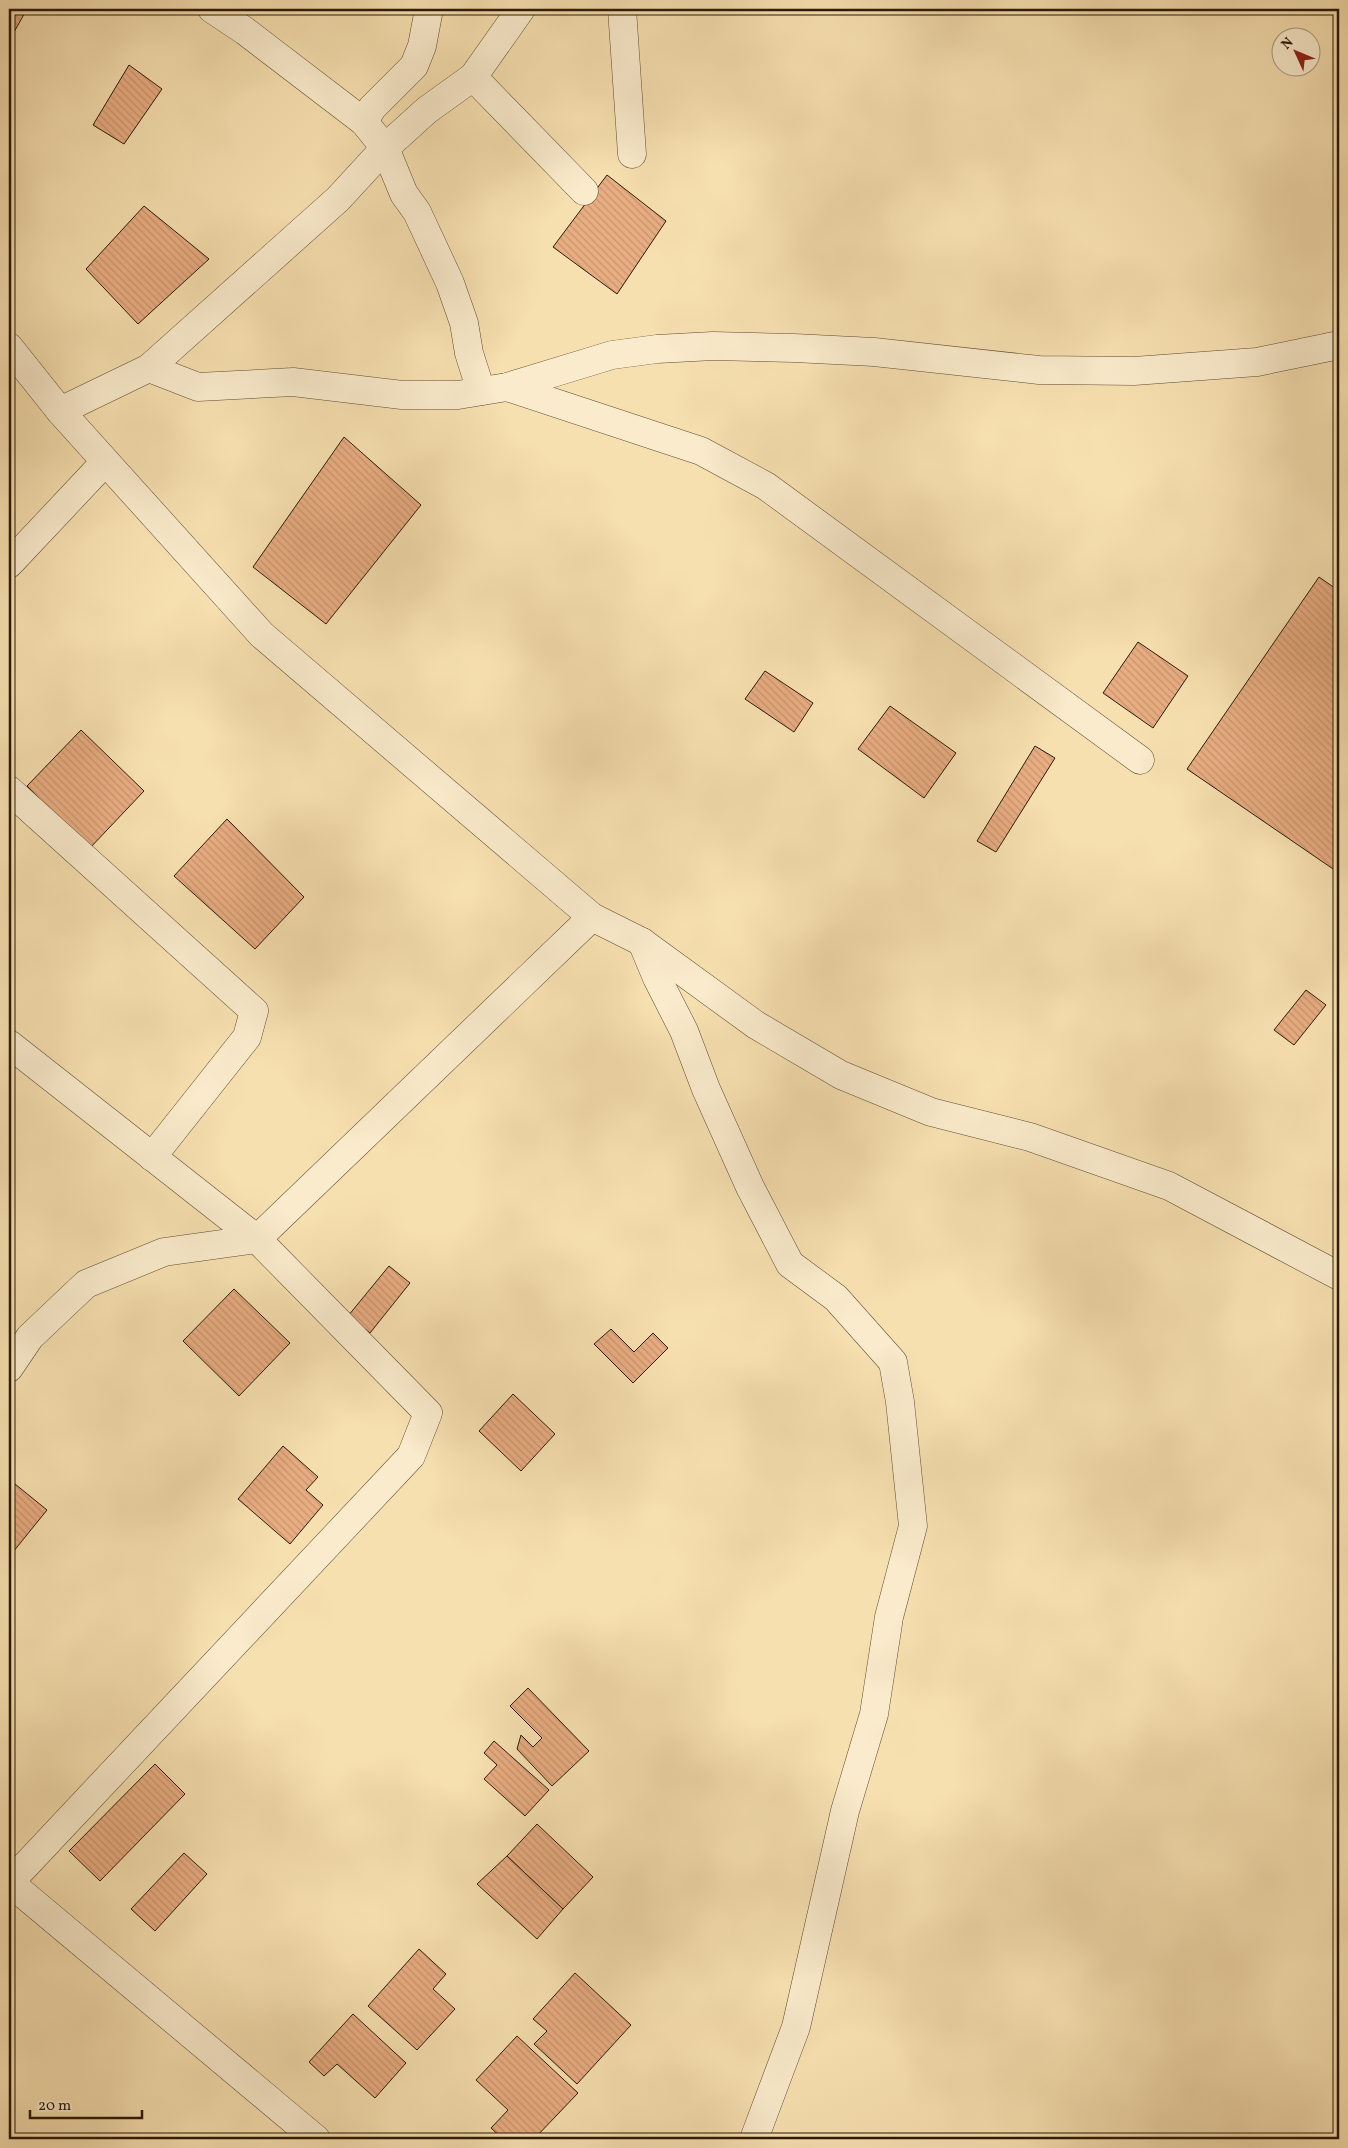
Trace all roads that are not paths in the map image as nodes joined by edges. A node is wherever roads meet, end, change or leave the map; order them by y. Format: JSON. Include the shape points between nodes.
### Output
{"nodes":[{"id":1,"x":212,"y":9,"type":"edge"},
{"id":2,"x":521,"y":9,"type":"edge"},
{"id":3,"x":622,"y":9,"type":"edge"},
{"id":4,"x":427,"y":10,"type":"edge"},
{"id":5,"x":473,"y":77,"type":"junction"},
{"id":6,"x":364,"y":122,"type":"junction"},
{"id":7,"x":385,"y":148,"type":"junction"},
{"id":8,"x":632,"y":154,"type":"dead end"},
{"id":9,"x":584,"y":191,"type":"dead end"},
{"id":10,"x":1339,"y":345,"type":"edge"},
{"id":11,"x":9,"y":347,"type":"edge"},
{"id":12,"x":149,"y":368,"type":"junction"},
{"id":13,"x":494,"y":389,"type":"junction"},
{"id":14,"x":60,"y":411,"type":"junction"},
{"id":15,"x":106,"y":462,"type":"junction"},
{"id":16,"x":9,"y":564,"type":"edge"},
{"id":17,"x":1140,"y":760,"type":"dead end"},
{"id":18,"x":9,"y":790,"type":"edge"},
{"id":19,"x":592,"y":917,"type":"junction"},
{"id":20,"x":642,"y":942,"type":"junction"},
{"id":21,"x":9,"y":1044,"type":"edge"},
{"id":22,"x":152,"y":1157,"type":"junction"},
{"id":23,"x":257,"y":1239,"type":"junction"},
{"id":24,"x":1339,"y":1276,"type":"edge"},
{"id":25,"x":9,"y":1368,"type":"edge"},
{"id":26,"x":9,"y":1882,"type":"edge"},
{"id":27,"x":316,"y":2139,"type":"edge"},
{"id":28,"x":754,"y":2139,"type":"edge"}],
"edges":[{"from":1,"to":6,"type":"street"},
{"from":2,"to":5,"type":"street"},
{"from":3,"to":8,"type":"street"},
{"from":4,"to":6,"type":"street","via":[[422,46],[414,66],[372,108]]},
{"from":5,"to":7,"type":"street","via":[[427,110]]},
{"from":5,"to":9,"type":"street"},
{"from":6,"to":7,"type":"street"},
{"from":7,"to":12,"type":"street","via":[[338,199]]},
{"from":7,"to":13,"type":"street","via":[[404,194],[417,212],[450,283],[464,323],[469,353]]},
{"from":10,"to":13,"type":"street","via":[[1257,362],[1134,371],[1038,370],[874,352],[713,346],[612,355]]},
{"from":11,"to":14,"type":"street"},
{"from":12,"to":13,"type":"street","via":[[198,387],[293,382],[402,395],[458,395]]},
{"from":12,"to":14,"type":"street"},
{"from":13,"to":17,"type":"street","via":[[701,451],[766,486]]},
{"from":14,"to":15,"type":"street"},
{"from":15,"to":16,"type":"street"},
{"from":15,"to":19,"type":"street","via":[[262,635]]},
{"from":18,"to":22,"type":"street","via":[[254,1011],[247,1037]]},
{"from":19,"to":20,"type":"street"},
{"from":19,"to":23,"type":"street"},
{"from":20,"to":24,"type":"street","via":[[756,1025],[841,1076],[931,1112],[1030,1137],[1169,1186]]},
{"from":20,"to":28,"type":"street","via":[[750,1186],[790,1264],[836,1298],[893,1362],[914,1526],[889,1617],[874,1714],[845,1811],[796,2027]]},
{"from":21,"to":22,"type":"street"},
{"from":22,"to":23,"type":"street"},
{"from":23,"to":25,"type":"street","via":[[164,1252],[86,1284],[30,1337]]},
{"from":23,"to":26,"type":"street","via":[[428,1413],[411,1456]]},
{"from":26,"to":27,"type":"street"}]}
